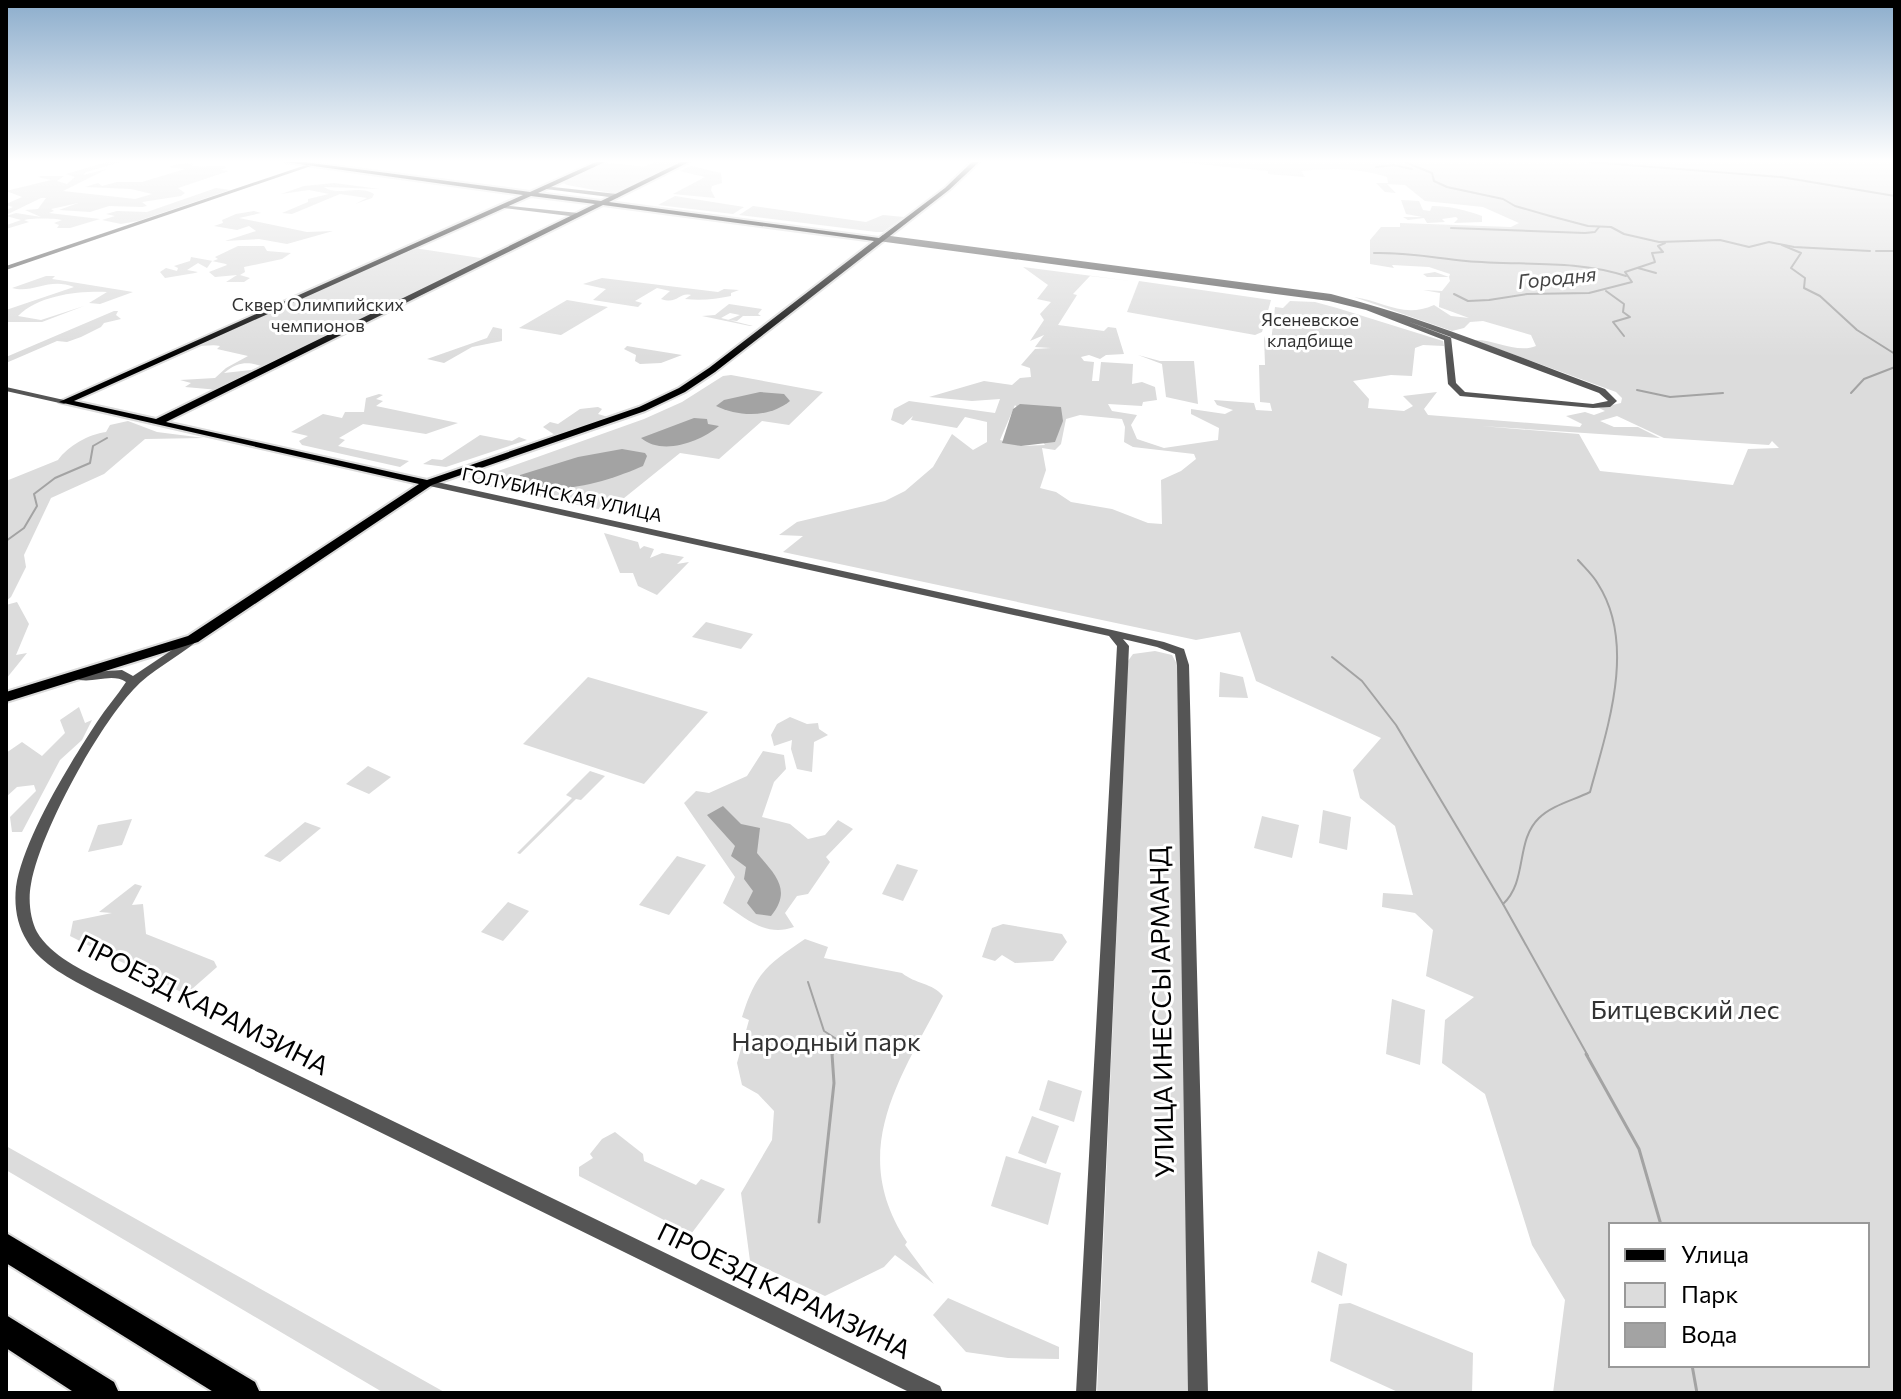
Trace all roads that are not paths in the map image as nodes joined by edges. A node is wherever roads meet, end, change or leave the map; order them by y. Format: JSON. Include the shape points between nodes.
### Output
{"nodes":[{"id":1,"x":125,"y":227,"type":"edge"},
{"id":2,"x":457,"y":227,"type":"edge"},
{"id":3,"x":553,"y":227,"type":"edge"},
{"id":4,"x":797,"y":227,"type":"edge"},
{"id":5,"x":895,"y":227,"type":"edge"},
{"id":6,"x":882,"y":238,"type":"junction"},
{"id":7,"x":1000,"y":254,"type":"junction"},
{"id":8,"x":6,"y":268,"type":"edge"},
{"id":9,"x":6,"y":389,"type":"edge"},
{"id":10,"x":64,"y":402,"type":"junction"},
{"id":11,"x":158,"y":422,"type":"junction"},
{"id":12,"x":428,"y":483,"type":"junction"},
{"id":13,"x":1112,"y":633,"type":"junction"},
{"id":14,"x":193,"y":639,"type":"junction"},
{"id":15,"x":1160,"y":644,"type":"junction"},
{"id":16,"x":107,"y":667,"type":"junction"},
{"id":17,"x":1122,"y":669,"type":"junction"},
{"id":18,"x":145,"y":673,"type":"junction"},
{"id":19,"x":72,"y":678,"type":"junction"},
{"id":20,"x":130,"y":686,"type":"junction"},
{"id":21,"x":6,"y":697,"type":"edge"},
{"id":22,"x":6,"y":1247,"type":"edge"},
{"id":23,"x":6,"y":1330,"type":"edge"},
{"id":24,"x":103,"y":1393,"type":"edge"},
{"id":25,"x":244,"y":1393,"type":"edge"},
{"id":26,"x":933,"y":1393,"type":"edge"},
{"id":27,"x":1086,"y":1393,"type":"edge"},
{"id":28,"x":1198,"y":1393,"type":"edge"}],
"edges":[{"from":1,"to":8,"type":"street"},
{"from":2,"to":10,"type":"main road"},
{"from":3,"to":11,"type":"main road"},
{"from":4,"to":6,"type":"main road"},
{"from":5,"to":6,"type":"main road","name":"ПРОЕЗД КАРАМЗИНА"},
{"from":6,"to":7,"type":"street"},
{"from":6,"to":12,"type":"main road","name":"ПРОЕЗД КАРАМЗИНА","via":[[673,395]]},
{"from":7,"to":7,"type":"street","via":[[1348,303],[1448,339],[1452,384],[1463,394],[1593,406],[1613,401],[1602,391],[1331,296]]},
{"from":9,"to":10,"type":"street","name":"ГОЛУБИНСКАЯ УЛИЦА"},
{"from":10,"to":11,"type":"main road","name":"ГОЛУБИНСКАЯ УЛИЦА"},
{"from":11,"to":12,"type":"main road","name":"ГОЛУБИНСКАЯ УЛИЦА"},
{"from":12,"to":13,"type":"street","name":"ГОЛУБИНСКАЯ УЛИЦА"},
{"from":12,"to":14,"type":"main road","name":"ПРОЕЗД КАРАМЗИНА"},
{"from":13,"to":15,"type":"street"},
{"from":13,"to":17,"type":"street","name":"УЛИЦА ИНЕССЫ АРМАНД","via":[[1123,646]]},
{"from":14,"to":16,"type":"main road"},
{"from":14,"to":18,"type":"street","name":"ПРОЕЗД КАРАМЗИНА"},
{"from":15,"to":17,"type":"street","via":[[1134,649]]},
{"from":15,"to":28,"type":"street","name":"УЛИЦА ИНЕССЫ АРМАНД","via":[[1180,652],[1183,665]]},
{"from":16,"to":18,"type":"street"},
{"from":16,"to":19,"type":"main road"},
{"from":17,"to":27,"type":"street","name":"УЛИЦА ИНЕССЫ АРМАНД"},
{"from":18,"to":20,"type":"street","name":"ПРОЕЗД КАРАМЗИНА"},
{"from":19,"to":20,"type":"street","via":[[122,674],[132,681]]},
{"from":19,"to":21,"type":"main road"},
{"from":20,"to":26,"type":"street","name":"ПРОЕЗД КАРАМЗИНА","via":[[102,723],[30,858],[23,902],[33,939],[46,953],[150,1010]]},
{"from":22,"to":25,"type":"highway"},
{"from":23,"to":24,"type":"highway"}]}
